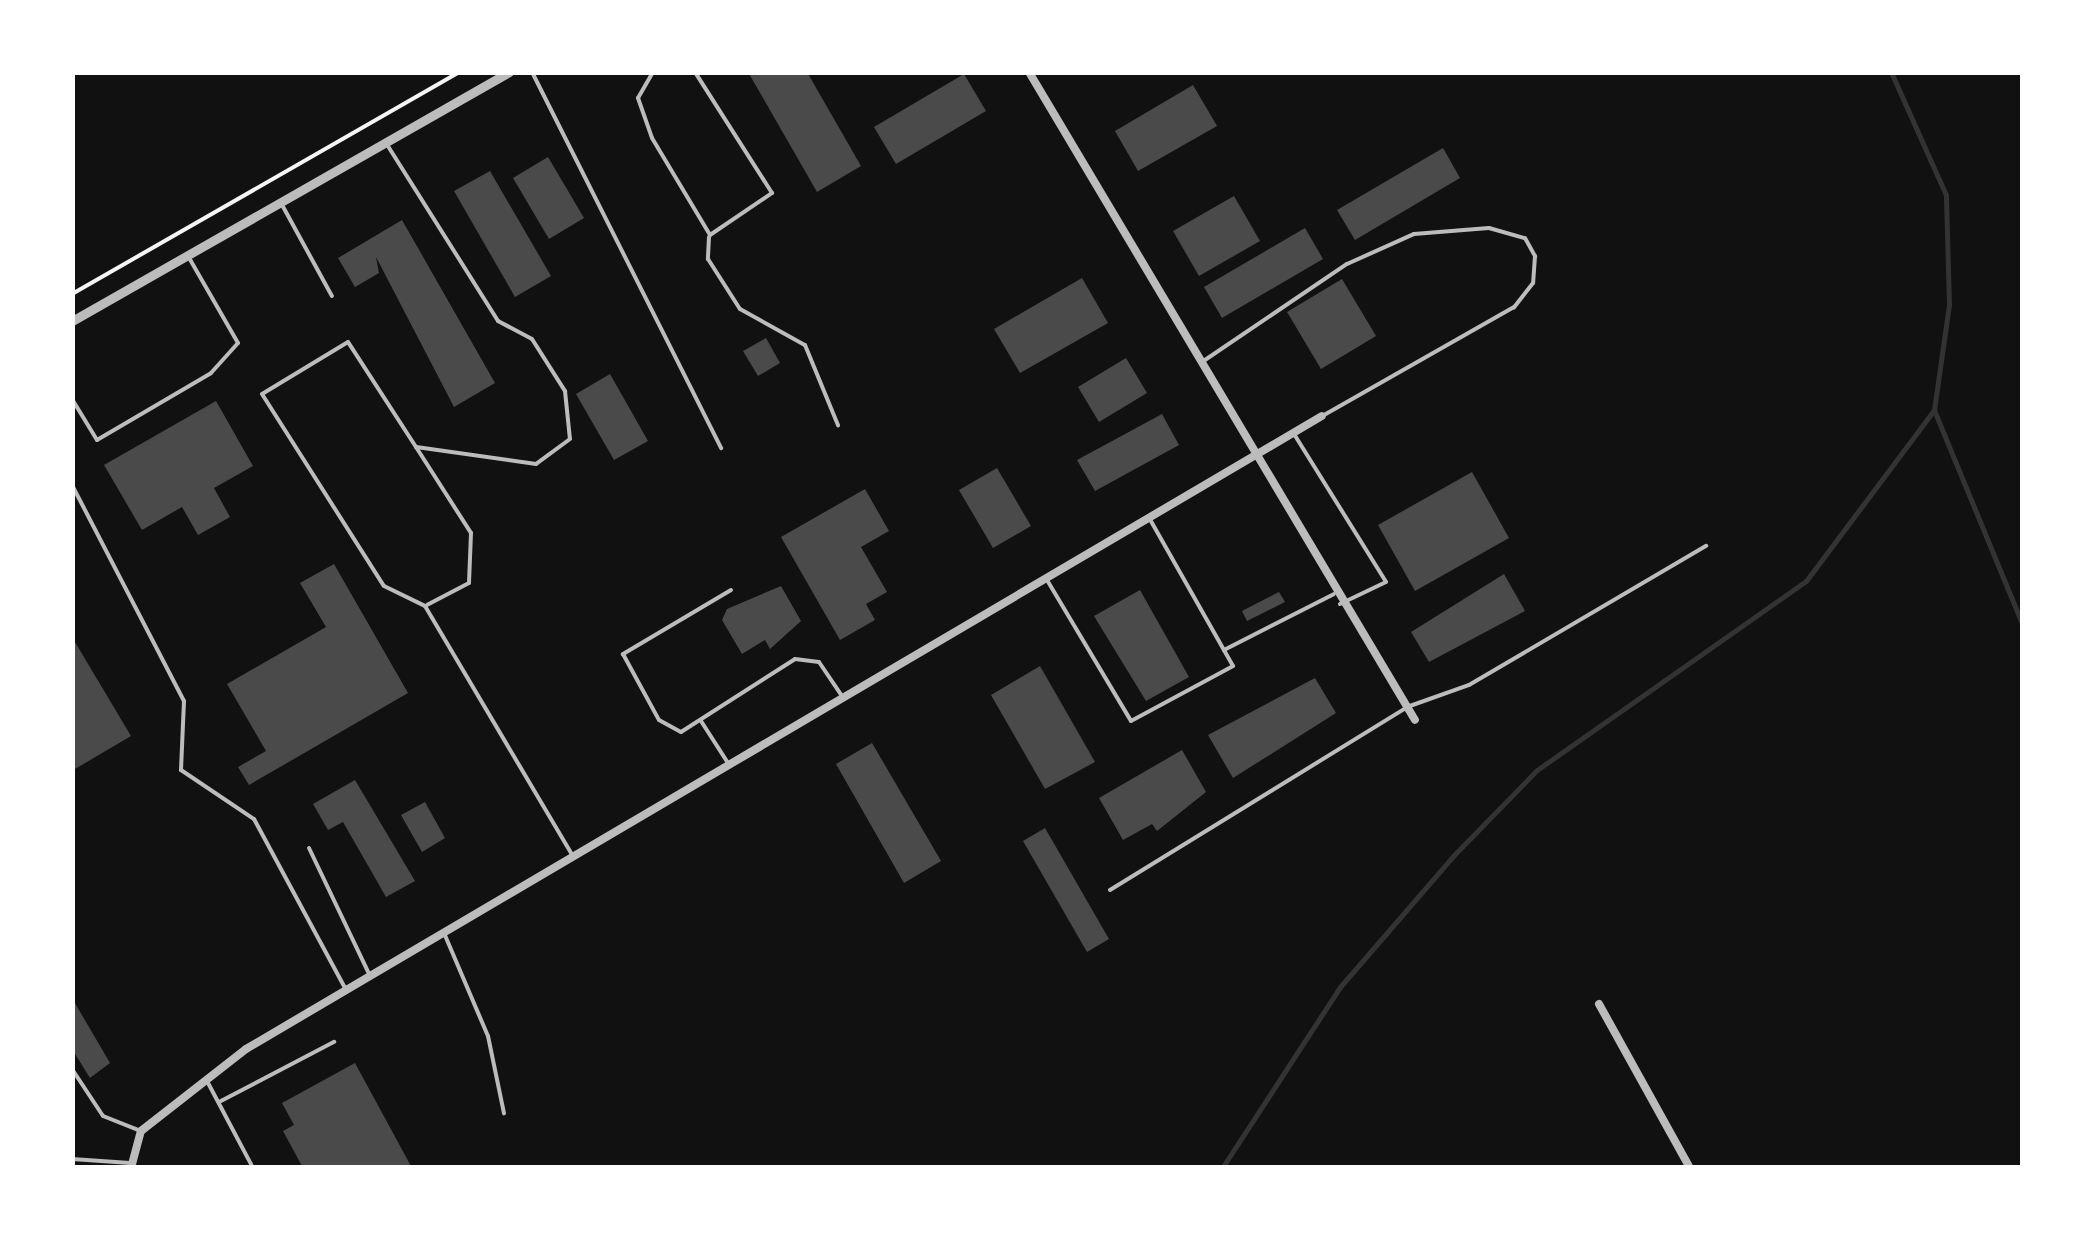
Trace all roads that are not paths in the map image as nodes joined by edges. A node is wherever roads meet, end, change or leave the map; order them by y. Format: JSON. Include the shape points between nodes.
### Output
{"nodes":[{"id":1,"x":509,"y":72,"type":"edge"},
{"id":2,"x":532,"y":72,"type":"edge"},
{"id":3,"x":652,"y":72,"type":"edge"},
{"id":4,"x":695,"y":72,"type":"edge"},
{"id":5,"x":1029,"y":72,"type":"edge"},
{"id":6,"x":386,"y":143,"type":"junction"},
{"id":7,"x":280,"y":203,"type":"junction"},
{"id":8,"x":710,"y":235,"type":"junction"},
{"id":9,"x":188,"y":256,"type":"junction"},
{"id":10,"x":332,"y":296,"type":"dead end"},
{"id":11,"x":72,"y":322,"type":"edge"},
{"id":12,"x":1200,"y":364,"type":"junction"},
{"id":13,"x":72,"y":399,"type":"edge"},
{"id":14,"x":1322,"y":416,"type":"joint"},
{"id":15,"x":838,"y":426,"type":"dead end"},
{"id":16,"x":1294,"y":434,"type":"junction"},
{"id":17,"x":416,"y":446,"type":"junction"},
{"id":18,"x":721,"y":448,"type":"dead end"},
{"id":19,"x":1255,"y":458,"type":"junction"},
{"id":20,"x":72,"y":485,"type":"edge"},
{"id":21,"x":1150,"y":519,"type":"junction"},
{"id":22,"x":1706,"y":546,"type":"dead end"},
{"id":23,"x":1046,"y":580,"type":"junction"},
{"id":24,"x":731,"y":590,"type":"dead end"},
{"id":25,"x":1334,"y":594,"type":"junction"},
{"id":26,"x":1340,"y":604,"type":"junction"},
{"id":27,"x":425,"y":606,"type":"junction"},
{"id":28,"x":1224,"y":650,"type":"junction"},
{"id":29,"x":844,"y":699,"type":"junction"},
{"id":30,"x":1406,"y":707,"type":"junction"},
{"id":31,"x":701,"y":720,"type":"junction"},
{"id":32,"x":1415,"y":720,"type":"dead end"},
{"id":33,"x":730,"y":765,"type":"junction"},
{"id":34,"x":310,"y":848,"type":"dead end"},
{"id":35,"x":574,"y":857,"type":"junction"},
{"id":36,"x":1110,"y":890,"type":"dead end"},
{"id":37,"x":444,"y":932,"type":"junction"},
{"id":38,"x":370,"y":976,"type":"junction"},
{"id":39,"x":346,"y":990,"type":"junction"},
{"id":40,"x":1600,"y":1004,"type":"dead end"},
{"id":41,"x":334,"y":1042,"type":"dead end"},
{"id":42,"x":72,"y":1068,"type":"edge"},
{"id":43,"x":205,"y":1076,"type":"junction"},
{"id":44,"x":219,"y":1102,"type":"junction"},
{"id":45,"x":504,"y":1114,"type":"dead end"},
{"id":46,"x":141,"y":1131,"type":"junction"},
{"id":47,"x":72,"y":1159,"type":"edge"},
{"id":48,"x":130,"y":1165,"type":"edge"},
{"id":49,"x":253,"y":1168,"type":"edge"},
{"id":50,"x":1690,"y":1168,"type":"edge"}],
"edges":[{"from":1,"to":6,"type":"street"},
{"from":2,"to":18,"type":"lane"},
{"from":3,"to":8,"type":"lane","via":[[638,98],[652,138]]},
{"from":4,"to":8,"type":"lane","via":[[772,192]]},
{"from":5,"to":12,"type":"street"},
{"from":6,"to":7,"type":"street"},
{"from":6,"to":17,"type":"lane","via":[[498,321],[532,339],[565,392],[570,440],[536,464]]},
{"from":7,"to":9,"type":"street"},
{"from":7,"to":10,"type":"lane"},
{"from":8,"to":15,"type":"lane","via":[[708,259],[740,310],[806,344]]},
{"from":9,"to":11,"type":"street"},
{"from":9,"to":13,"type":"lane","via":[[238,342],[210,374],[97,440]]},
{"from":12,"to":14,"type":"lane","via":[[1347,264],[1414,234],[1490,228],[1524,238],[1535,256],[1533,283],[1514,307]]},
{"from":12,"to":19,"type":"street"},
{"from":14,"to":16,"type":"street"},
{"from":16,"to":19,"type":"street"},
{"from":16,"to":26,"type":"lane","via":[[1386,582]]},
{"from":17,"to":27,"type":"lane","via":[[471,533],[469,583]]},
{"from":17,"to":27,"type":"lane","via":[[348,342],[262,394],[384,586]]},
{"from":19,"to":21,"type":"street"},
{"from":19,"to":25,"type":"street"},
{"from":20,"to":39,"type":"lane","via":[[184,701],[181,770],[254,819]]},
{"from":21,"to":23,"type":"street"},
{"from":21,"to":28,"type":"lane"},
{"from":22,"to":30,"type":"lane","via":[[1469,684]]},
{"from":23,"to":28,"type":"lane","via":[[1131,721],[1233,666]]},
{"from":23,"to":29,"type":"street"},
{"from":24,"to":31,"type":"lane","via":[[623,654],[659,720],[681,732]]},
{"from":25,"to":26,"type":"street"},
{"from":25,"to":28,"type":"lane"},
{"from":26,"to":30,"type":"street"},
{"from":27,"to":35,"type":"lane"},
{"from":29,"to":31,"type":"lane","via":[[819,662],[795,660]]},
{"from":29,"to":33,"type":"street"},
{"from":30,"to":32,"type":"street"},
{"from":30,"to":36,"type":"lane"},
{"from":31,"to":33,"type":"lane"},
{"from":33,"to":35,"type":"street"},
{"from":34,"to":38,"type":"lane"},
{"from":35,"to":37,"type":"street"},
{"from":37,"to":38,"type":"street"},
{"from":37,"to":45,"type":"lane","via":[[488,1036]]},
{"from":38,"to":39,"type":"street"},
{"from":39,"to":43,"type":"street"},
{"from":40,"to":50,"type":"street"},
{"from":41,"to":44,"type":"lane"},
{"from":42,"to":46,"type":"lane","via":[[102,1116]]},
{"from":43,"to":44,"type":"lane"},
{"from":43,"to":46,"type":"street"},
{"from":44,"to":49,"type":"lane"},
{"from":46,"to":48,"type":"street"},
{"from":47,"to":48,"type":"lane"}]}
